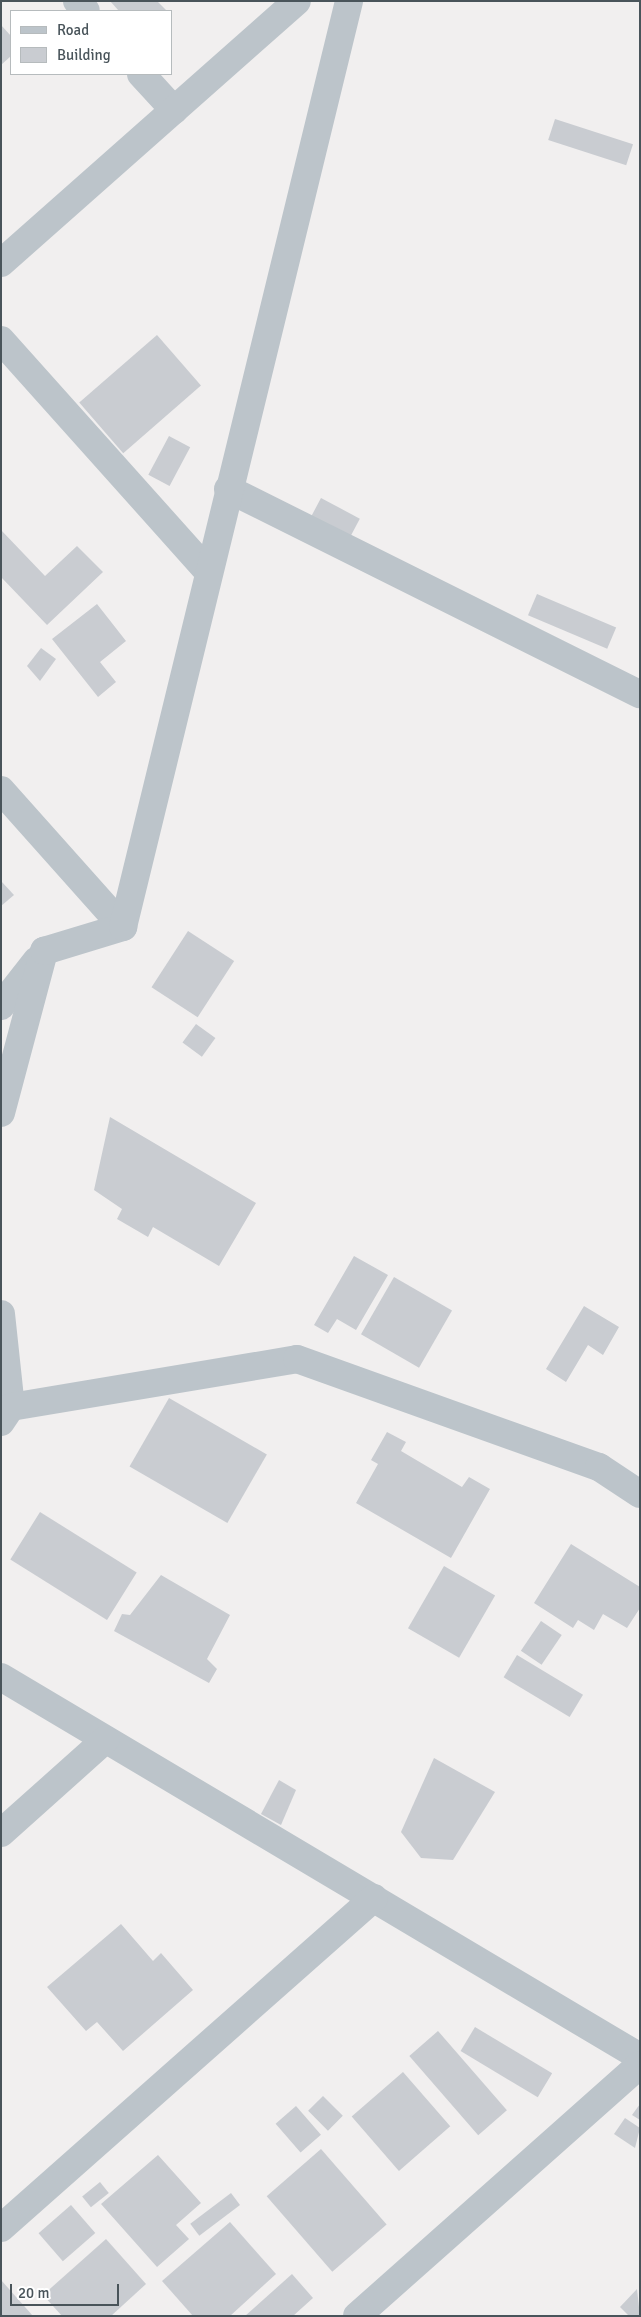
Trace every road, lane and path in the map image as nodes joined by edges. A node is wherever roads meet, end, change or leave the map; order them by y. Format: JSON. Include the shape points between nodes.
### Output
{"nodes":[{"id":1,"x":297,"y":1,"type":"edge"},
{"id":2,"x":348,"y":1,"type":"edge"},
{"id":3,"x":142,"y":75,"type":"edge"},
{"id":4,"x":174,"y":110,"type":"junction"},
{"id":5,"x":1,"y":263,"type":"edge"},
{"id":6,"x":1,"y":340,"type":"edge"},
{"id":7,"x":228,"y":489,"type":"junction"},
{"id":8,"x":206,"y":570,"type":"junction"},
{"id":9,"x":640,"y":694,"type":"edge"},
{"id":10,"x":1,"y":790,"type":"edge"},
{"id":11,"x":123,"y":927,"type":"junction"},
{"id":12,"x":44,"y":951,"type":"junction"},
{"id":13,"x":1,"y":1006,"type":"edge"},
{"id":14,"x":1,"y":1113,"type":"edge"},
{"id":15,"x":1,"y":1314,"type":"edge"},
{"id":16,"x":6,"y":1415,"type":"edge"},
{"id":17,"x":640,"y":1494,"type":"edge"},
{"id":18,"x":1,"y":1677,"type":"edge"},
{"id":19,"x":106,"y":1740,"type":"junction"},
{"id":20,"x":1,"y":1833,"type":"edge"},
{"id":21,"x":374,"y":1898,"type":"junction"},
{"id":22,"x":640,"y":2057,"type":"edge"},
{"id":23,"x":640,"y":2065,"type":"edge"},
{"id":24,"x":1,"y":2228,"type":"edge"},
{"id":25,"x":357,"y":2316,"type":"edge"}],
"edges":[{"from":1,"to":4,"type":"street"},
{"from":2,"to":7,"type":"street"},
{"from":3,"to":4,"type":"street"},
{"from":4,"to":5,"type":"street"},
{"from":6,"to":8,"type":"street"},
{"from":7,"to":8,"type":"street"},
{"from":7,"to":9,"type":"street"},
{"from":8,"to":11,"type":"street"},
{"from":10,"to":11,"type":"street"},
{"from":11,"to":12,"type":"street"},
{"from":12,"to":13,"type":"street"},
{"from":12,"to":14,"type":"street"},
{"from":15,"to":16,"type":"street"},
{"from":16,"to":17,"type":"street","via":[[297,1359],[599,1467]]},
{"from":18,"to":19,"type":"street"},
{"from":19,"to":20,"type":"street"},
{"from":19,"to":21,"type":"street"},
{"from":21,"to":22,"type":"street"},
{"from":21,"to":24,"type":"street"},
{"from":23,"to":25,"type":"street"}]}
